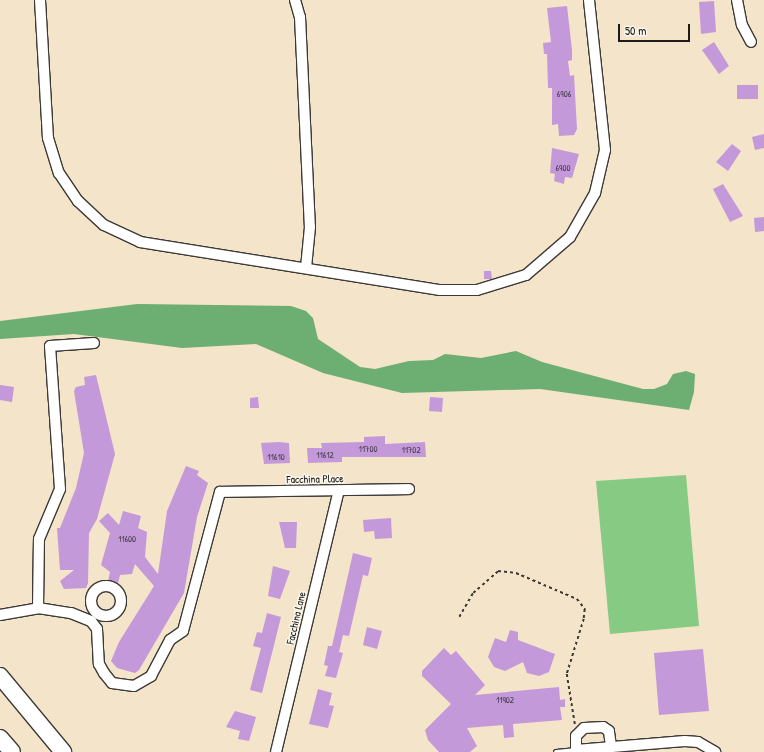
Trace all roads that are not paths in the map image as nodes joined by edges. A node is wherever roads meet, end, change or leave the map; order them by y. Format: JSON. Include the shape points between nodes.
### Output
{"nodes":[{"id":1,"x":40,"y":0,"type":"edge"},
{"id":2,"x":295,"y":0,"type":"edge"},
{"id":3,"x":589,"y":0,"type":"edge"},
{"id":4,"x":736,"y":0,"type":"edge"},
{"id":5,"x":751,"y":42,"type":"dead end"},
{"id":6,"x":306,"y":268,"type":"junction"},
{"id":7,"x":94,"y":343,"type":"dead end"},
{"id":8,"x":409,"y":489,"type":"dead end"},
{"id":9,"x":339,"y":490,"type":"junction"},
{"id":10,"x":38,"y":608,"type":"junction"},
{"id":11,"x":0,"y":615,"type":"edge"},
{"id":12,"x":0,"y":676,"type":"edge"},
{"id":13,"x":0,"y":738,"type":"edge"},
{"id":14,"x":611,"y":746,"type":"junction"},
{"id":15,"x":576,"y":750,"type":"junction"},
{"id":16,"x":12,"y":752,"type":"edge"},
{"id":17,"x":63,"y":752,"type":"edge"},
{"id":18,"x":276,"y":752,"type":"edge"},
{"id":19,"x":556,"y":752,"type":"edge"},
{"id":20,"x":715,"y":752,"type":"edge"}],
"edges":[{"from":1,"to":6,"type":"street","via":[[48,138],[59,173],[78,201],[104,225],[140,242]]},
{"from":2,"to":6,"type":"street","via":[[300,17],[310,227]]},
{"from":3,"to":6,"type":"street","via":[[605,150],[595,193],[570,237],[526,275],[477,290],[440,290]]},
{"from":4,"to":5,"type":"street","via":[[742,25]]},
{"from":7,"to":10,"type":"street","via":[[50,346],[60,489],[39,539]]},
{"from":8,"to":9,"type":"street","name":"Facchina Place"},
{"from":9,"to":10,"type":"street","name":"Facchina Place","via":[[220,492],[184,631],[170,640],[151,676],[134,686],[112,683],[100,676],[94,618]]},
{"from":9,"to":18,"type":"street","name":"Facchina Lane"},
{"from":10,"to":11,"type":"street"},
{"from":12,"to":17,"type":"main road"},
{"from":13,"to":16,"type":"main road"},
{"from":14,"to":15,"type":"street"},
{"from":14,"to":15,"type":"street","via":[[609,731],[603,727],[584,728],[576,736]]},
{"from":14,"to":20,"type":"street","via":[[685,741],[698,742]]},
{"from":15,"to":19,"type":"lane"}]}
